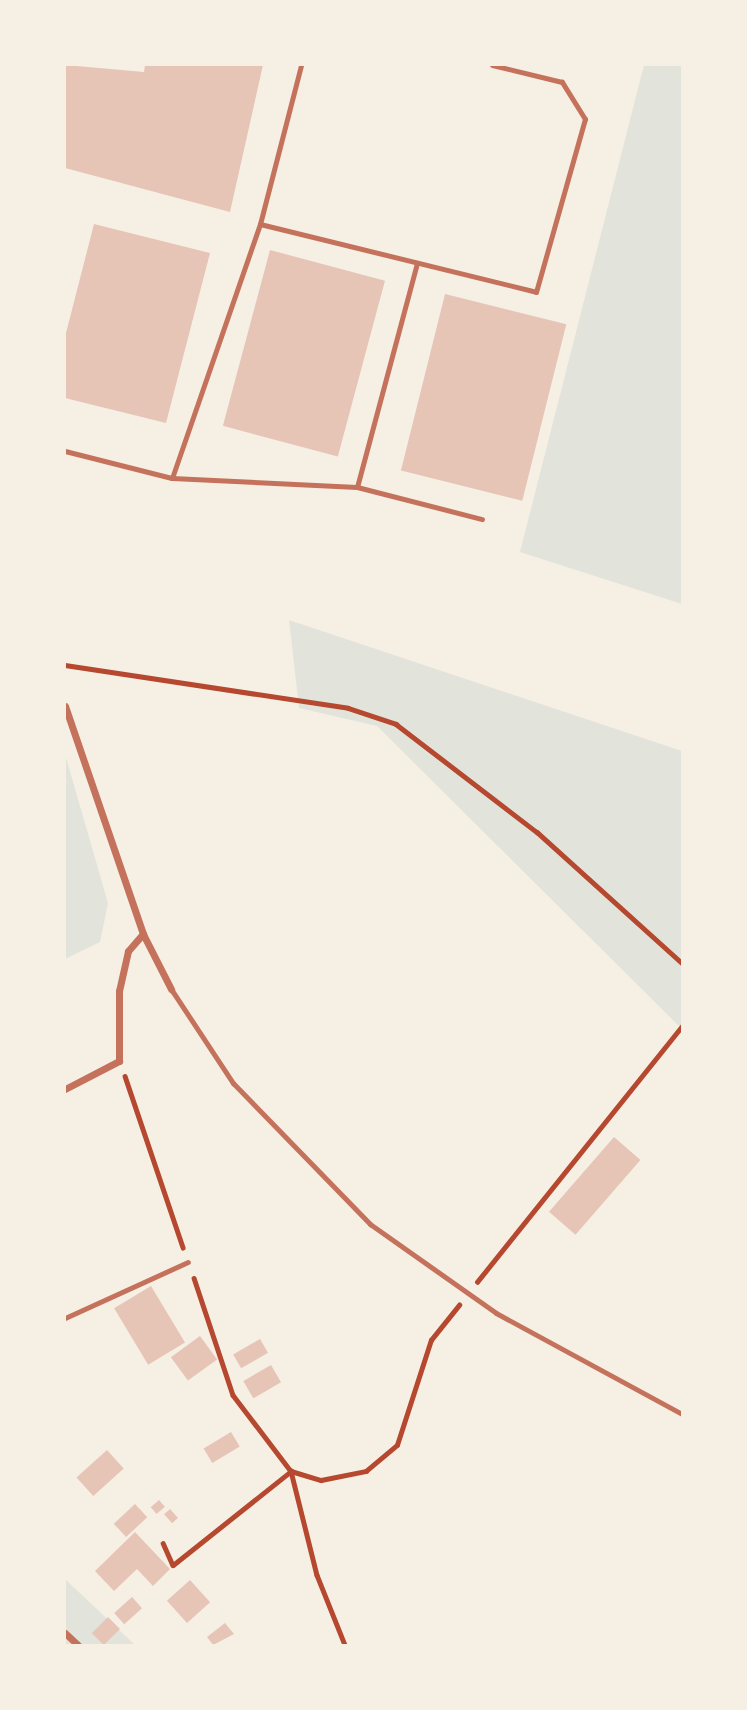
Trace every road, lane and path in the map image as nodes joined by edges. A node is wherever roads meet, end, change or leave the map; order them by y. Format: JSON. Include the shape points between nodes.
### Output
{"nodes":[{"id":1,"x":300,"y":65,"type":"edge"},
{"id":2,"x":492,"y":65,"type":"edge"},
{"id":3,"x":260,"y":224,"type":"junction"},
{"id":4,"x":417,"y":263,"type":"junction"},
{"id":5,"x":65,"y":451,"type":"edge"},
{"id":6,"x":172,"y":478,"type":"junction"},
{"id":7,"x":357,"y":487,"type":"junction"},
{"id":8,"x":482,"y":519,"type":"dead end"},
{"id":9,"x":65,"y":665,"type":"edge"},
{"id":10,"x":65,"y":706,"type":"edge"},
{"id":11,"x":143,"y":934,"type":"junction"},
{"id":12,"x":682,"y":963,"type":"edge"},
{"id":13,"x":171,"y":989,"type":"joint"},
{"id":14,"x":682,"y":1026,"type":"edge"},
{"id":15,"x":119,"y":1060,"type":"junction"},
{"id":16,"x":65,"y":1089,"type":"edge"},
{"id":17,"x":188,"y":1262,"type":"junction"},
{"id":18,"x":469,"y":1293,"type":"junction"},
{"id":19,"x":65,"y":1318,"type":"edge"},
{"id":20,"x":682,"y":1414,"type":"edge"},
{"id":21,"x":291,"y":1471,"type":"junction"},
{"id":22,"x":163,"y":1543,"type":"dead end"},
{"id":23,"x":65,"y":1633,"type":"edge"},
{"id":24,"x":78,"y":1645,"type":"edge"},
{"id":25,"x":345,"y":1645,"type":"edge"}],
"edges":[{"from":1,"to":3,"type":"lane"},
{"from":2,"to":4,"type":"lane","via":[[562,82],[585,119],[536,292]]},
{"from":3,"to":4,"type":"lane"},
{"from":3,"to":6,"type":"lane"},
{"from":4,"to":7,"type":"lane"},
{"from":5,"to":6,"type":"lane"},
{"from":6,"to":7,"type":"lane"},
{"from":7,"to":8,"type":"lane"},
{"from":9,"to":12,"type":"path","via":[[348,708],[396,724],[537,832]]},
{"from":10,"to":11,"type":"street"},
{"from":11,"to":13,"type":"street"},
{"from":11,"to":15,"type":"street","via":[[128,951],[120,991]]},
{"from":13,"to":18,"type":"lane","via":[[233,1083],[298,1155],[370,1224]]},
{"from":14,"to":18,"type":"path"},
{"from":15,"to":16,"type":"street"},
{"from":15,"to":17,"type":"path"},
{"from":17,"to":19,"type":"lane"},
{"from":17,"to":21,"type":"path","via":[[233,1395]]},
{"from":18,"to":20,"type":"lane"},
{"from":18,"to":21,"type":"path","via":[[431,1340],[397,1445],[366,1471],[321,1480]]},
{"from":21,"to":22,"type":"path","via":[[173,1565]]},
{"from":21,"to":25,"type":"path","via":[[317,1575]]},
{"from":23,"to":24,"type":"street"}]}
